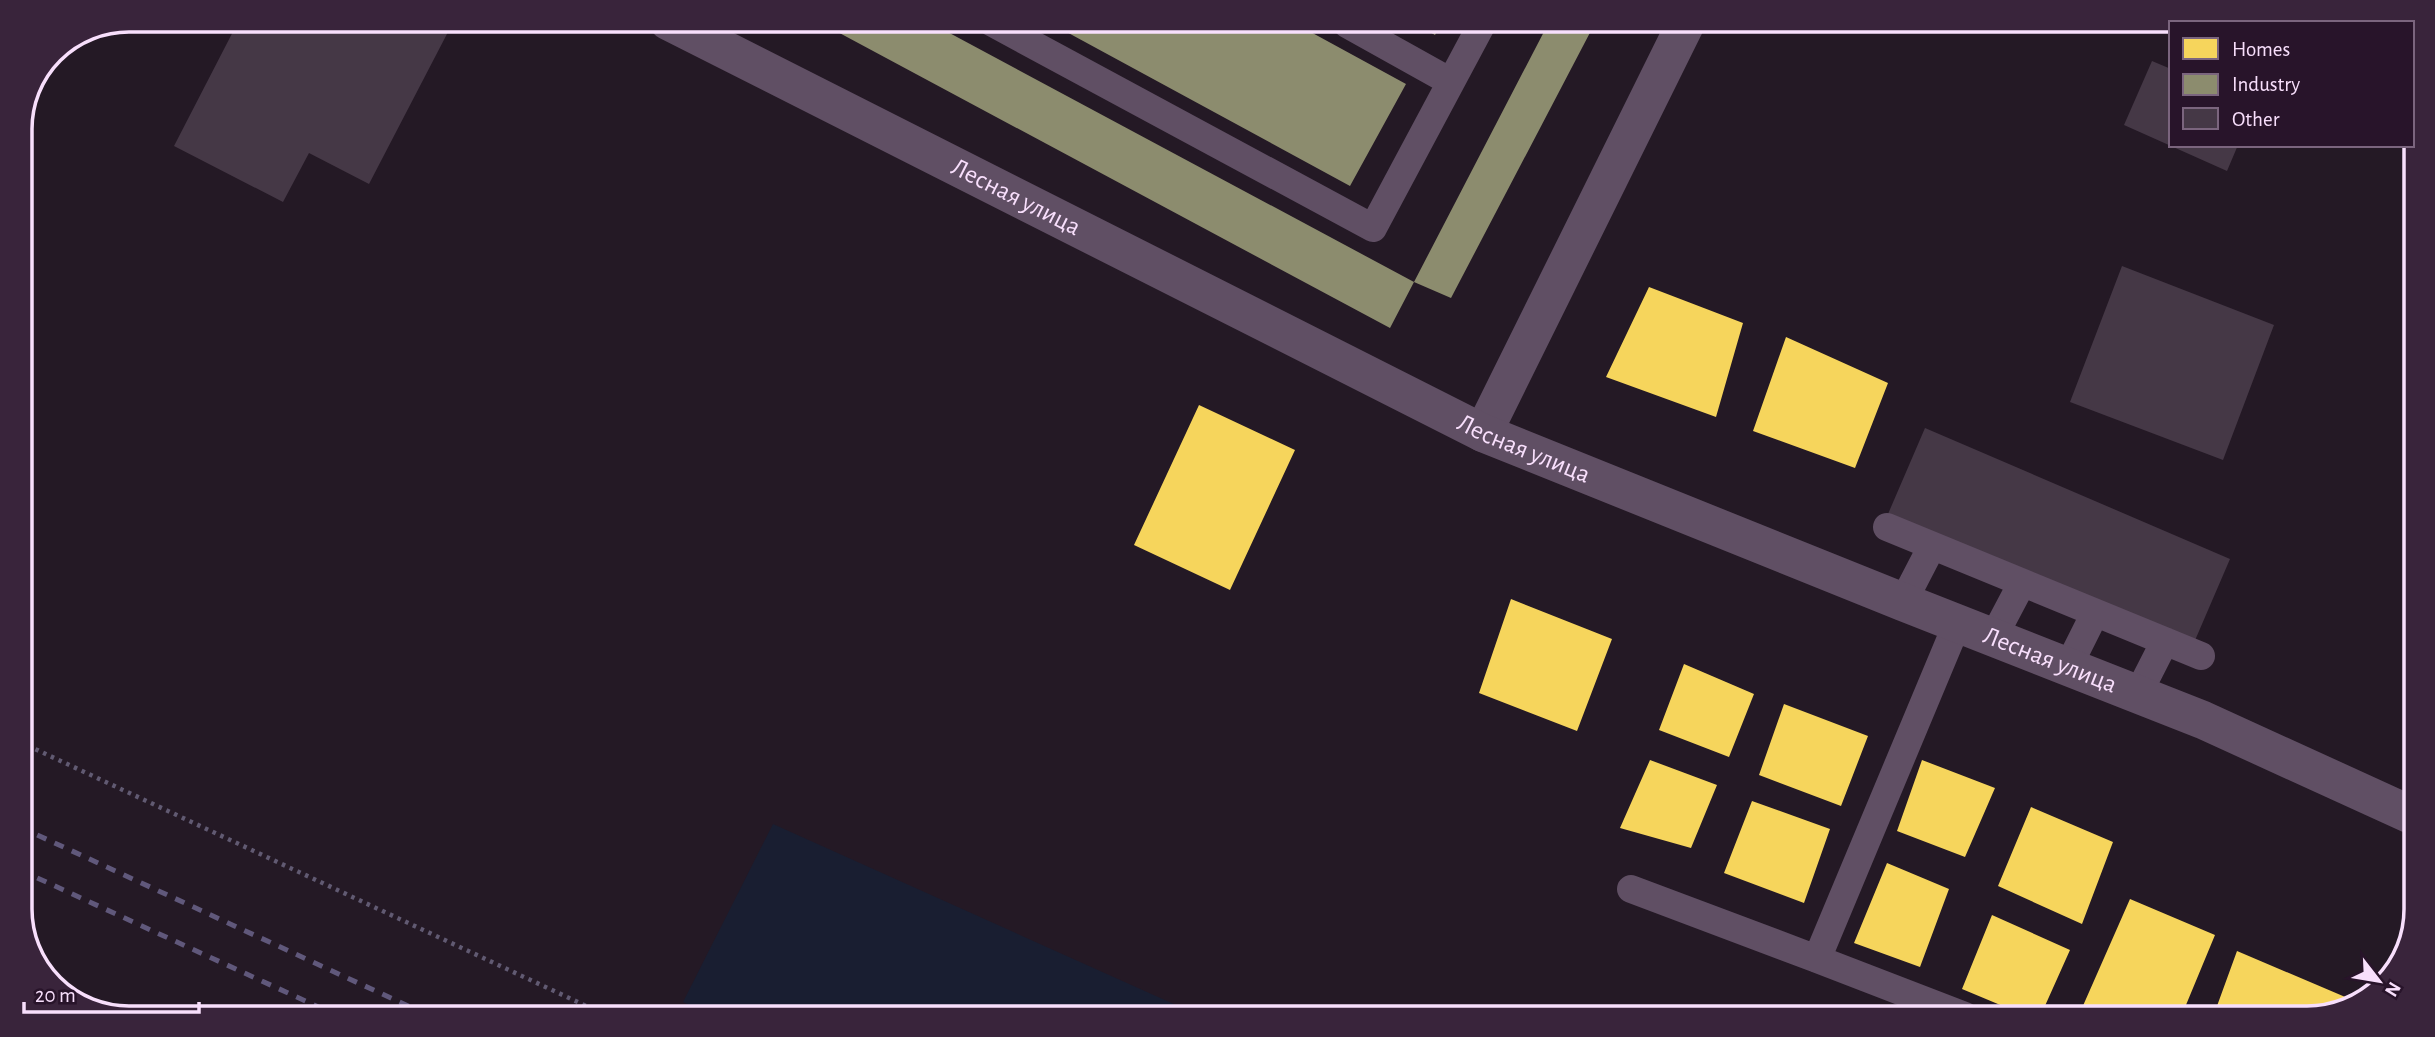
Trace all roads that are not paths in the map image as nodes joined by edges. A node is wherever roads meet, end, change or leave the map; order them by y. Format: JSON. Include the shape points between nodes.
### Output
{"nodes":[{"id":1,"x":690,"y":32,"type":"edge"},
{"id":2,"x":1010,"y":32,"type":"edge"},
{"id":3,"x":1361,"y":32,"type":"edge"},
{"id":4,"x":1478,"y":32,"type":"edge"},
{"id":5,"x":1682,"y":32,"type":"edge"},
{"id":6,"x":1451,"y":82,"type":"junction"},
{"id":7,"x":1483,"y":433,"type":"junction"},
{"id":8,"x":1887,"y":527,"type":"dead end"},
{"id":9,"x":1932,"y":545,"type":"junction"},
{"id":10,"x":2022,"y":583,"type":"junction"},
{"id":11,"x":1903,"y":603,"type":"junction"},
{"id":12,"x":2095,"y":613,"type":"junction"},
{"id":13,"x":1957,"y":624,"type":"junction"},
{"id":14,"x":1993,"y":638,"type":"junction"},
{"id":15,"x":2165,"y":641,"type":"junction"},
{"id":16,"x":2201,"y":656,"type":"dead end"},
{"id":17,"x":2068,"y":667,"type":"junction"},
{"id":18,"x":2138,"y":694,"type":"junction"},
{"id":19,"x":2404,"y":812,"type":"edge"},
{"id":20,"x":1631,"y":889,"type":"dead end"},
{"id":21,"x":1817,"y":959,"type":"junction"},
{"id":22,"x":1939,"y":1006,"type":"edge"}],
"edges":[{"from":1,"to":7,"type":"street","name":"Лесная улица"},
{"from":2,"to":6,"type":"lane","via":[[1373,228]]},
{"from":3,"to":6,"type":"lane"},
{"from":4,"to":6,"type":"lane"},
{"from":5,"to":7,"type":"street"},
{"from":7,"to":11,"type":"street","name":"Лесная улица"},
{"from":8,"to":9,"type":"lane"},
{"from":9,"to":10,"type":"lane"},
{"from":9,"to":11,"type":"lane"},
{"from":10,"to":12,"type":"lane"},
{"from":10,"to":14,"type":"lane"},
{"from":11,"to":13,"type":"street","name":"Лесная улица"},
{"from":12,"to":15,"type":"lane"},
{"from":12,"to":17,"type":"lane"},
{"from":13,"to":14,"type":"street","name":"Лесная улица"},
{"from":13,"to":21,"type":"lane"},
{"from":14,"to":17,"type":"street","name":"Лесная улица"},
{"from":15,"to":16,"type":"lane"},
{"from":15,"to":18,"type":"lane"},
{"from":17,"to":18,"type":"street","name":"Лесная улица"},
{"from":18,"to":19,"type":"street","name":"Лесная улица"},
{"from":20,"to":21,"type":"lane"},
{"from":21,"to":22,"type":"lane"}]}
